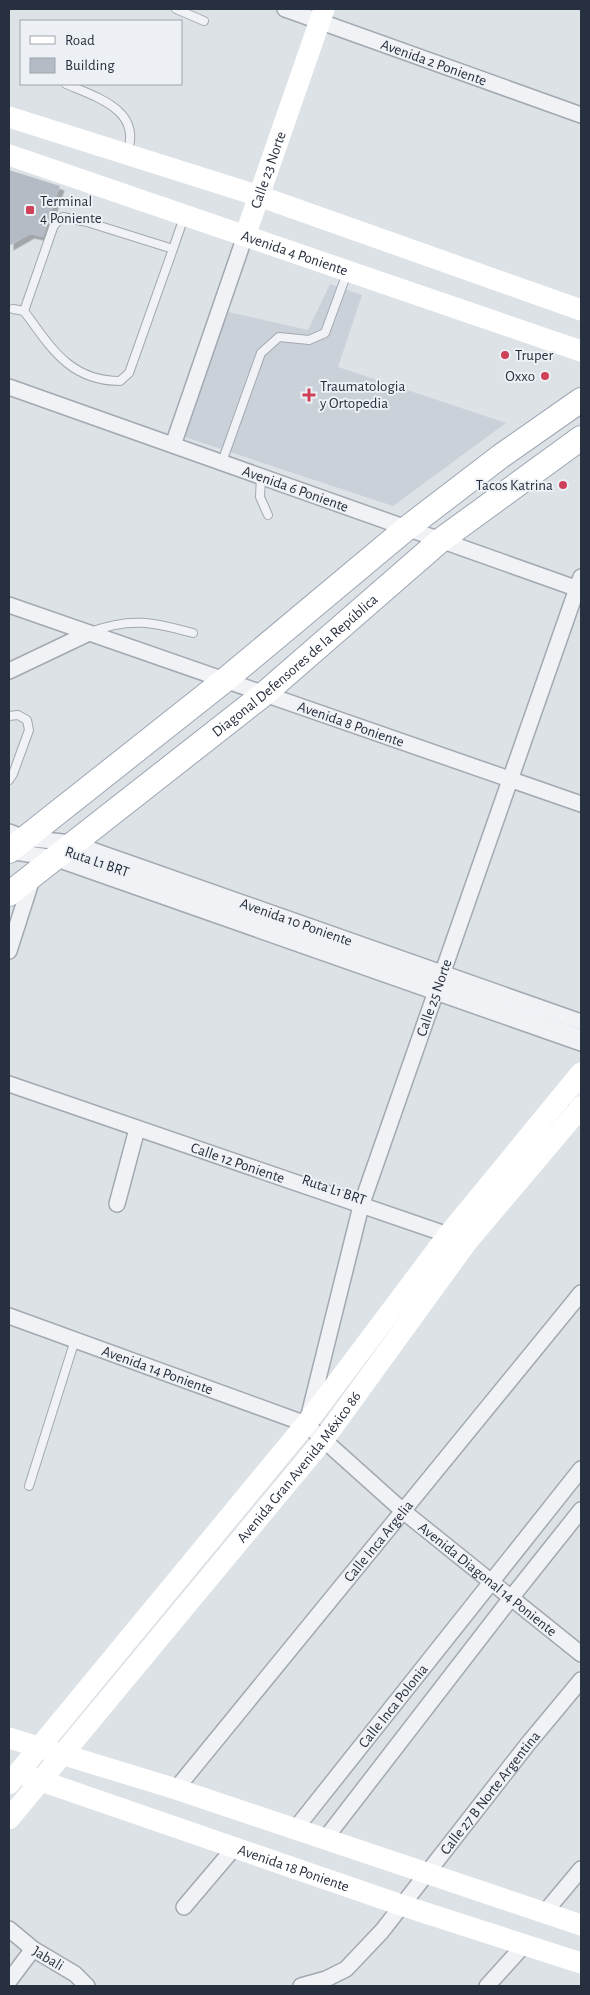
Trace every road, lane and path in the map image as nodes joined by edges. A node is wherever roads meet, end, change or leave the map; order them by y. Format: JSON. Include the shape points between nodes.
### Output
{"nodes":[{"id":1,"x":176,"y":9,"type":"edge"},
{"id":2,"x":285,"y":9,"type":"edge"},
{"id":3,"x":322,"y":15,"type":"edge"},
{"id":4,"x":204,"y":21,"type":"dead end"},
{"id":5,"x":68,"y":85,"type":"edge"},
{"id":6,"x":581,"y":115,"type":"edge"},
{"id":7,"x":9,"y":118,"type":"edge"},
{"id":8,"x":9,"y":155,"type":"edge"},
{"id":9,"x":126,"y":155,"type":"junction"},
{"id":10,"x":259,"y":196,"type":"junction"},
{"id":11,"x":184,"y":215,"type":"junction"},
{"id":12,"x":245,"y":236,"type":"junction"},
{"id":13,"x":173,"y":250,"type":"junction"},
{"id":14,"x":348,"y":271,"type":"junction"},
{"id":15,"x":13,"y":309,"type":"dead end"},
{"id":16,"x":581,"y":310,"type":"edge"},
{"id":17,"x":24,"y":311,"type":"junction"},
{"id":18,"x":581,"y":351,"type":"edge"},
{"id":19,"x":9,"y":387,"type":"edge"},
{"id":20,"x":581,"y":400,"type":"edge"},
{"id":21,"x":581,"y":438,"type":"edge"},
{"id":22,"x":173,"y":445,"type":"junction"},
{"id":23,"x":222,"y":462,"type":"junction"},
{"id":24,"x":261,"y":476,"type":"junction"},
{"id":25,"x":268,"y":515,"type":"dead end"},
{"id":26,"x":407,"y":528,"type":"junction"},
{"id":27,"x":441,"y":540,"type":"junction"},
{"id":28,"x":580,"y":585,"type":"edge"},
{"id":29,"x":9,"y":605,"type":"edge"},
{"id":30,"x":89,"y":633,"type":"junction"},
{"id":31,"x":193,"y":633,"type":"dead end"},
{"id":32,"x":9,"y":671,"type":"edge"},
{"id":33,"x":225,"y":680,"type":"junction"},
{"id":34,"x":264,"y":694,"type":"junction"},
{"id":35,"x":9,"y":716,"type":"edge"},
{"id":36,"x":511,"y":779,"type":"junction"},
{"id":37,"x":9,"y":780,"type":"edge"},
{"id":38,"x":581,"y":804,"type":"edge"},
{"id":39,"x":13,"y":848,"type":"edge"},
{"id":40,"x":63,"y":850,"type":"junction"},
{"id":41,"x":34,"y":874,"type":"junction"},
{"id":42,"x":9,"y":894,"type":"edge"},
{"id":43,"x":9,"y":951,"type":"edge"},
{"id":44,"x":439,"y":983,"type":"junction"},
{"id":45,"x":581,"y":1022,"type":"edge"},
{"id":46,"x":581,"y":1034,"type":"edge"},
{"id":47,"x":581,"y":1043,"type":"edge"},
{"id":48,"x":581,"y":1073,"type":"edge"},
{"id":49,"x":9,"y":1077,"type":"edge"},
{"id":50,"x":9,"y":1084,"type":"edge"},
{"id":51,"x":581,"y":1094,"type":"edge"},
{"id":52,"x":581,"y":1107,"type":"edge"},
{"id":53,"x":137,"y":1129,"type":"junction"},
{"id":54,"x":362,"y":1203,"type":"junction"},
{"id":55,"x":117,"y":1204,"type":"dead end"},
{"id":56,"x":456,"y":1235,"type":"junction"},
{"id":57,"x":581,"y":1293,"type":"edge"},
{"id":58,"x":9,"y":1316,"type":"edge"},
{"id":59,"x":75,"y":1340,"type":"junction"},
{"id":60,"x":306,"y":1424,"type":"junction"},
{"id":61,"x":324,"y":1439,"type":"junction"},
{"id":62,"x":581,"y":1470,"type":"edge"},
{"id":63,"x":28,"y":1486,"type":"dead end"},
{"id":64,"x":581,"y":1510,"type":"edge"},
{"id":65,"x":403,"y":1511,"type":"junction"},
{"id":66,"x":491,"y":1582,"type":"junction"},
{"id":67,"x":511,"y":1598,"type":"junction"},
{"id":68,"x":581,"y":1654,"type":"edge"},
{"id":69,"x":581,"y":1680,"type":"edge"},
{"id":70,"x":9,"y":1738,"type":"edge"},
{"id":71,"x":40,"y":1748,"type":"junction"},
{"id":72,"x":62,"y":1754,"type":"junction"},
{"id":73,"x":12,"y":1775,"type":"edge"},
{"id":74,"x":38,"y":1781,"type":"junction"},
{"id":75,"x":176,"y":1789,"type":"junction"},
{"id":76,"x":9,"y":1819,"type":"edge"},
{"id":77,"x":296,"y":1828,"type":"junction"},
{"id":78,"x":325,"y":1839,"type":"junction"},
{"id":79,"x":234,"y":1848,"type":"junction"},
{"id":80,"x":581,"y":1869,"type":"edge"},
{"id":81,"x":426,"y":1874,"type":"junction"},
{"id":82,"x":401,"y":1905,"type":"junction"},
{"id":83,"x":184,"y":1907,"type":"dead end"},
{"id":84,"x":545,"y":1912,"type":"junction"},
{"id":85,"x":581,"y":1925,"type":"edge"},
{"id":86,"x":9,"y":1929,"type":"edge"},
{"id":87,"x":525,"y":1944,"type":"junction"},
{"id":88,"x":33,"y":1949,"type":"junction"},
{"id":89,"x":581,"y":1962,"type":"edge"},
{"id":90,"x":9,"y":1981,"type":"edge"},
{"id":91,"x":87,"y":1986,"type":"edge"},
{"id":92,"x":301,"y":1986,"type":"edge"},
{"id":93,"x":487,"y":1986,"type":"edge"}],
"edges":[{"from":1,"to":4,"type":"lane"},
{"from":2,"to":3,"type":"street","name":"Avenida 2 Poniente"},
{"from":3,"to":6,"type":"street","name":"Avenida 2 Poniente"},
{"from":3,"to":10,"type":"street","name":"Calle 23 Norte"},
{"from":5,"to":9,"type":"lane","via":[[112,103],[130,128],[131,143]]},
{"from":7,"to":9,"type":"street"},
{"from":8,"to":11,"type":"street","name":"Avenida 4 Poniente"},
{"from":9,"to":10,"type":"street"},
{"from":10,"to":12,"type":"street","name":"Calle 23 Norte"},
{"from":10,"to":16,"type":"street"},
{"from":11,"to":12,"type":"street","name":"Avenida 4 Poniente"},
{"from":11,"to":13,"type":"lane"},
{"from":12,"to":14,"type":"street","name":"Avenida 4 Poniente"},
{"from":12,"to":22,"type":"street","name":"Calle 23 Norte"},
{"from":13,"to":17,"type":"lane","via":[[63,217],[54,225]]},
{"from":13,"to":17,"type":"lane","via":[[129,373],[120,381],[96,377],[67,366],[56,356]]},
{"from":14,"to":18,"type":"street","name":"Avenida 4 Poniente"},
{"from":14,"to":23,"type":"lane","via":[[324,333],[310,340],[279,337],[261,353]]},
{"from":15,"to":17,"type":"lane"},
{"from":19,"to":22,"type":"street","name":"Avenida 6 Poniente"},
{"from":20,"to":26,"type":"main road"},
{"from":21,"to":27,"type":"main road","name":"Diagonal Defensores de la República"},
{"from":22,"to":23,"type":"street","name":"Avenida 6 Poniente"},
{"from":23,"to":24,"type":"street","name":"Avenida 6 Poniente"},
{"from":24,"to":25,"type":"lane","via":[[260,497]]},
{"from":24,"to":26,"type":"street","name":"Avenida 6 Poniente"},
{"from":26,"to":27,"type":"street","name":"Avenida 6 Poniente"},
{"from":26,"to":33,"type":"main road"},
{"from":27,"to":28,"type":"street","name":"Avenida 6 Poniente"},
{"from":27,"to":34,"type":"main road","name":"Diagonal Defensores de la República"},
{"from":28,"to":36,"type":"street","name":"Calle 25 Norte"},
{"from":29,"to":30,"type":"street","name":"Avenida 8 Poniente"},
{"from":30,"to":31,"type":"lane","via":[[108,625],[139,621]]},
{"from":30,"to":32,"type":"street"},
{"from":30,"to":33,"type":"street","name":"Avenida 8 Poniente"},
{"from":33,"to":34,"type":"street","name":"Avenida 8 Poniente"},
{"from":33,"to":39,"type":"main road"},
{"from":34,"to":36,"type":"street","name":"Avenida 8 Poniente"},
{"from":34,"to":40,"type":"main road","name":"Diagonal Defensores de la República"},
{"from":35,"to":37,"type":"lane","via":[[18,715],[27,720],[29,730]]},
{"from":36,"to":38,"type":"street","name":"Avenida 8 Poniente"},
{"from":36,"to":44,"type":"street","name":"Calle 25 Norte"},
{"from":39,"to":40,"type":"street","name":"Avenida 10 Poniente"},
{"from":39,"to":40,"type":"street","name":"Avenida 10 Poniente"},
{"from":40,"to":41,"type":"main road","name":"Diagonal Defensores de la República"},
{"from":40,"to":44,"type":"street","name":"Avenida 10 Poniente"},
{"from":40,"to":44,"type":"street","name":"Avenida 10 Poniente"},
{"from":41,"to":42,"type":"main road","name":"Diagonal Defensores de la República"},
{"from":41,"to":43,"type":"street"},
{"from":44,"to":45,"type":"street","name":"Avenida 10 Poniente"},
{"from":44,"to":46,"type":"lane"},
{"from":44,"to":47,"type":"street","name":"Avenida 10 Poniente"},
{"from":44,"to":54,"type":"street","name":"Calle 25 Norte"},
{"from":48,"to":56,"type":"street","name":"Avenida Gran Avenida México 86"},
{"from":49,"to":54,"type":"lane","name":"Ruta L1 BRT"},
{"from":50,"to":53,"type":"street","name":"Calle 12 Poniente"},
{"from":51,"to":56,"type":"lane","via":[[479,1217]]},
{"from":52,"to":56,"type":"street","name":"Avenida Gran Avenida México 86"},
{"from":53,"to":54,"type":"street","name":"Calle 12 Poniente"},
{"from":53,"to":55,"type":"street"},
{"from":54,"to":56,"type":"street","name":"Calle 12 Poniente"},
{"from":54,"to":60,"type":"street","name":"Calle 25 Norte"},
{"from":56,"to":60,"type":"street","name":"Avenida Gran Avenida México 86"},
{"from":56,"to":61,"type":"street","name":"Avenida Gran Avenida México 86"},
{"from":57,"to":65,"type":"street","name":"Calle Inca Argelia"},
{"from":58,"to":59,"type":"street","name":"Avenida 14 Poniente"},
{"from":59,"to":60,"type":"street","name":"Avenida 14 Poniente"},
{"from":59,"to":63,"type":"lane"},
{"from":60,"to":61,"type":"street","name":"Avenida Diagonal 14 Poniente"},
{"from":60,"to":71,"type":"street","name":"Avenida Gran Avenida México 86"},
{"from":61,"to":65,"type":"street","name":"Avenida Diagonal 14 Poniente"},
{"from":61,"to":72,"type":"street","name":"Avenida Gran Avenida México 86"},
{"from":62,"to":66,"type":"street","name":"Calle Inca Polonia"},
{"from":64,"to":67,"type":"street","name":"Calle Inca Polonia"},
{"from":65,"to":66,"type":"street","name":"Avenida Diagonal 14 Poniente"},
{"from":65,"to":75,"type":"street","name":"Calle Inca Argelia"},
{"from":66,"to":67,"type":"street","name":"Avenida Diagonal 14 Poniente"},
{"from":66,"to":77,"type":"street","name":"Calle Inca Polonia"},
{"from":67,"to":68,"type":"street","name":"Avenida Diagonal 14 Poniente"},
{"from":67,"to":78,"type":"street","name":"Calle Inca Polonia"},
{"from":69,"to":81,"type":"street","name":"Calle 27 B Norte Argentina"},
{"from":70,"to":71,"type":"street"},
{"from":71,"to":72,"type":"street"},
{"from":71,"to":73,"type":"street","name":"Avenida Gran Avenida México 86"},
{"from":72,"to":74,"type":"street","name":"Avenida Gran Avenida México 86"},
{"from":72,"to":75,"type":"street"},
{"from":73,"to":74,"type":"street","name":"Avenida 18 Poniente"},
{"from":74,"to":76,"type":"street","name":"Avenida Gran Avenida México 86"},
{"from":74,"to":79,"type":"street","name":"Avenida 18 Poniente"},
{"from":75,"to":77,"type":"street"},
{"from":77,"to":78,"type":"street"},
{"from":78,"to":81,"type":"street"},
{"from":79,"to":82,"type":"street","name":"Avenida 18 Poniente"},
{"from":79,"to":83,"type":"street"},
{"from":80,"to":84,"type":"street"},
{"from":81,"to":82,"type":"street","name":"Calle 27 B Norte Argentina"},
{"from":81,"to":84,"type":"street"},
{"from":82,"to":87,"type":"street","name":"Avenida 18 Poniente"},
{"from":82,"to":92,"type":"street","name":"Calle 27 B Norte Argentina","via":[[382,1931],[346,1969]]},
{"from":84,"to":85,"type":"street"},
{"from":86,"to":88,"type":"street","name":"Jabali"},
{"from":87,"to":89,"type":"street","name":"Avenida 18 Poniente"},
{"from":87,"to":93,"type":"street"},
{"from":88,"to":90,"type":"street"},
{"from":88,"to":91,"type":"street","name":"Jabali","via":[[75,1974]]}]}
